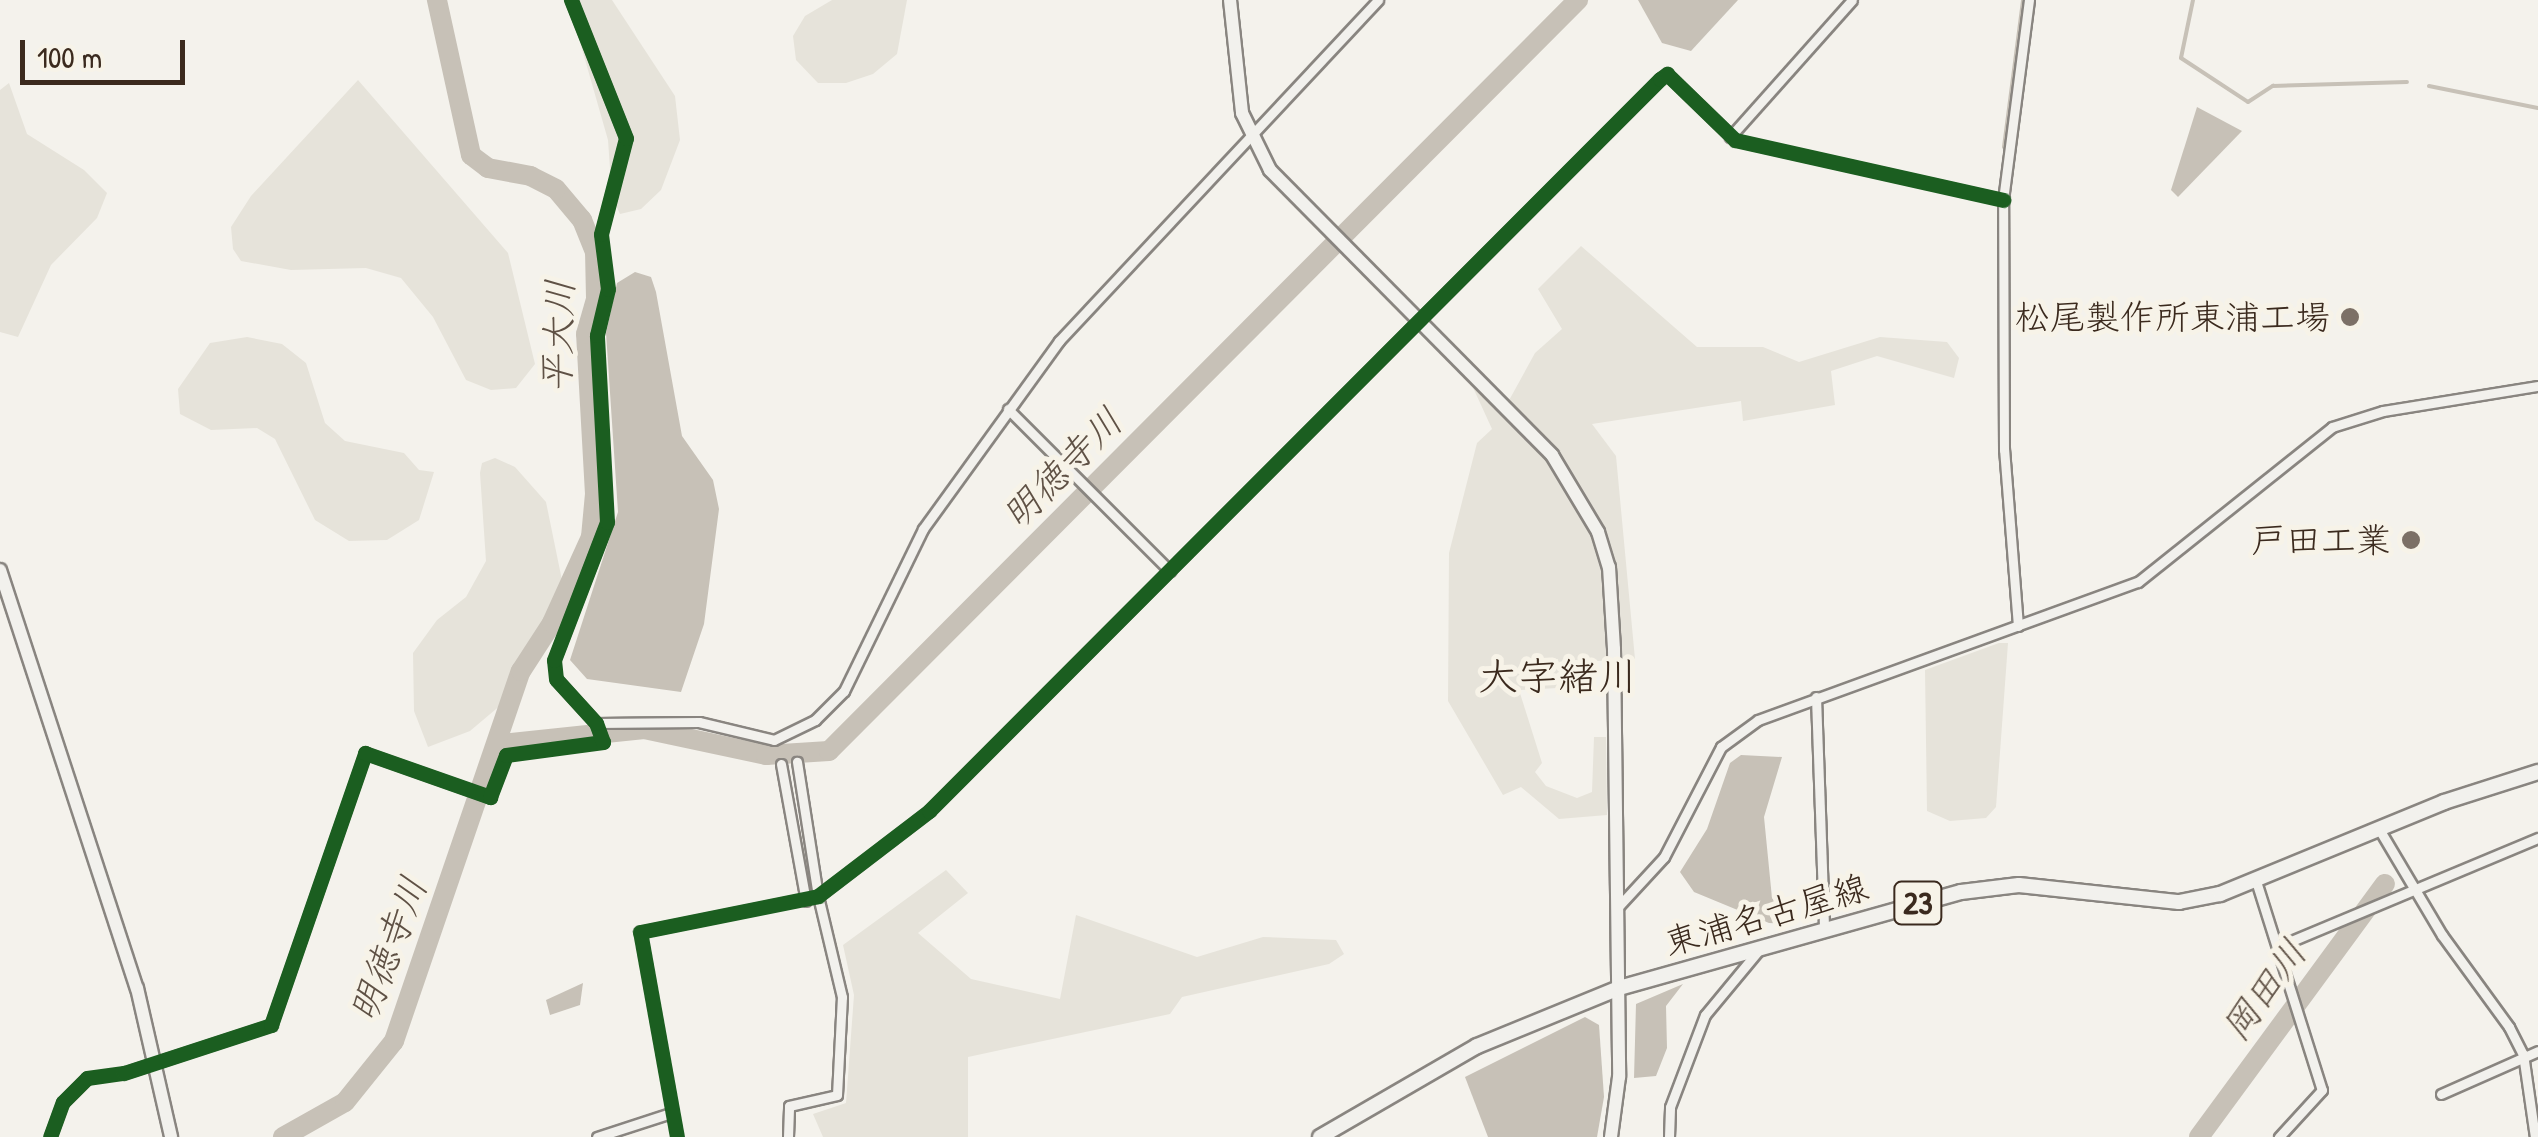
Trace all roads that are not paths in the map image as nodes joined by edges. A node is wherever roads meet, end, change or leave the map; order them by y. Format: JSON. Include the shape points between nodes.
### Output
{"nodes":[{"id":1,"x":571,"y":0,"type":"edge"},
{"id":2,"x":1230,"y":0,"type":"edge"},
{"id":3,"x":1378,"y":0,"type":"edge"},
{"id":4,"x":1852,"y":0,"type":"edge"},
{"id":5,"x":2030,"y":0,"type":"edge"},
{"id":6,"x":1250,"y":137,"type":"junction"},
{"id":7,"x":1730,"y":137,"type":"junction"},
{"id":8,"x":2003,"y":200,"type":"junction"},
{"id":9,"x":1420,"y":320,"type":"junction"},
{"id":10,"x":2538,"y":386,"type":"edge"},
{"id":11,"x":1008,"y":409,"type":"junction"},
{"id":12,"x":0,"y":570,"type":"edge"},
{"id":13,"x":1170,"y":570,"type":"junction"},
{"id":14,"x":2018,"y":626,"type":"junction"},
{"id":15,"x":1816,"y":697,"type":"junction"},
{"id":16,"x":596,"y":723,"type":"junction"},
{"id":17,"x":797,"y":762,"type":"dead end"},
{"id":18,"x":781,"y":764,"type":"dead end"},
{"id":19,"x":2538,"y":772,"type":"edge"},
{"id":20,"x":2379,"y":829,"type":"junction"},
{"id":21,"x":2538,"y":838,"type":"edge"},
{"id":22,"x":2256,"y":881,"type":"junction"},
{"id":23,"x":2413,"y":891,"type":"junction"},
{"id":24,"x":818,"y":896,"type":"junction"},
{"id":25,"x":806,"y":901,"type":"junction"},
{"id":26,"x":1615,"y":910,"type":"junction"},
{"id":27,"x":1824,"y":929,"type":"junction"},
{"id":28,"x":1762,"y":946,"type":"junction"},
{"id":29,"x":2277,"y":947,"type":"junction"},
{"id":30,"x":1619,"y":988,"type":"junction"},
{"id":31,"x":2538,"y":1051,"type":"edge"},
{"id":32,"x":2523,"y":1054,"type":"junction"},
{"id":33,"x":156,"y":1059,"type":"junction"},
{"id":34,"x":2441,"y":1094,"type":"dead end"},
{"id":35,"x":671,"y":1113,"type":"junction"},
{"id":36,"x":2292,"y":1124,"type":"junction"},
{"id":37,"x":50,"y":1137,"type":"edge"},
{"id":38,"x":171,"y":1137,"type":"edge"},
{"id":39,"x":597,"y":1137,"type":"edge"},
{"id":40,"x":677,"y":1137,"type":"edge"},
{"id":41,"x":788,"y":1137,"type":"edge"},
{"id":42,"x":1320,"y":1137,"type":"edge"},
{"id":43,"x":1610,"y":1137,"type":"edge"},
{"id":44,"x":1669,"y":1137,"type":"edge"},
{"id":45,"x":2279,"y":1137,"type":"edge"},
{"id":46,"x":2298,"y":1137,"type":"edge"},
{"id":47,"x":2535,"y":1137,"type":"edge"}],
"edges":[{"from":1,"to":16,"type":"street","via":[[626,138],[601,234],[608,289],[597,334],[608,522],[554,660],[561,687]]},
{"from":2,"to":6,"type":"street","via":[[1238,94]]},
{"from":3,"to":6,"type":"street"},
{"from":4,"to":7,"type":"street"},
{"from":5,"to":8,"type":"street"},
{"from":6,"to":9,"type":"street","via":[[1279,181]]},
{"from":6,"to":11,"type":"street","via":[[1082,315]]},
{"from":7,"to":8,"type":"street"},
{"from":7,"to":9,"type":"street","via":[[1666,74]]},
{"from":8,"to":14,"type":"street","via":[[2004,450]]},
{"from":9,"to":13,"type":"street"},
{"from":9,"to":26,"type":"street","via":[[1552,455],[1598,532],[1613,602]]},
{"from":10,"to":14,"type":"street","via":[[2383,411],[2332,428],[2152,573]]},
{"from":11,"to":13,"type":"street"},
{"from":11,"to":16,"type":"street","via":[[924,528],[844,691],[816,720],[774,740],[699,722]]},
{"from":12,"to":33,"type":"street"},
{"from":13,"to":24,"type":"street","via":[[929,811]]},
{"from":14,"to":15,"type":"street"},
{"from":15,"to":26,"type":"street","via":[[1758,720],[1721,747],[1664,856]]},
{"from":15,"to":27,"type":"street"},
{"from":16,"to":33,"type":"street","via":[[602,742],[506,754],[490,797],[366,753],[272,1025]]},
{"from":17,"to":24,"type":"street"},
{"from":18,"to":25,"type":"street"},
{"from":19,"to":20,"type":"main road","name":"東浦名古屋線","number":"23"},
{"from":20,"to":22,"type":"main road","name":"東浦名古屋線","number":"23"},
{"from":20,"to":23,"type":"street"},
{"from":21,"to":23,"type":"street"},
{"from":22,"to":27,"type":"main road","name":"東浦名古屋線","number":"23","via":[[2179,902],[1994,887]]},
{"from":22,"to":29,"type":"street"},
{"from":23,"to":29,"type":"street"},
{"from":23,"to":32,"type":"street"},
{"from":24,"to":25,"type":"street"},
{"from":24,"to":41,"type":"street","via":[[841,982],[838,1091],[789,1106]]},
{"from":25,"to":35,"type":"street","via":[[640,932]]},
{"from":26,"to":30,"type":"street"},
{"from":27,"to":28,"type":"main road","name":"東浦名古屋線","number":"23"},
{"from":28,"to":30,"type":"main road","name":"東浦名古屋線","number":"23"},
{"from":28,"to":44,"type":"street","via":[[1705,1015],[1670,1107]]},
{"from":29,"to":36,"type":"street","via":[[2322,1090]]},
{"from":30,"to":42,"type":"main road","name":"東浦名古屋線","number":"23","via":[[1477,1046]]},
{"from":30,"to":43,"type":"street","via":[[1619,1100]]},
{"from":31,"to":32,"type":"street"},
{"from":32,"to":34,"type":"street","via":[[2487,1078]]},
{"from":32,"to":47,"type":"street"},
{"from":33,"to":37,"type":"street","via":[[87,1078],[63,1102]]},
{"from":33,"to":38,"type":"street"},
{"from":35,"to":39,"type":"street"},
{"from":35,"to":40,"type":"street"},
{"from":36,"to":45,"type":"street"},
{"from":36,"to":46,"type":"street"}]}
